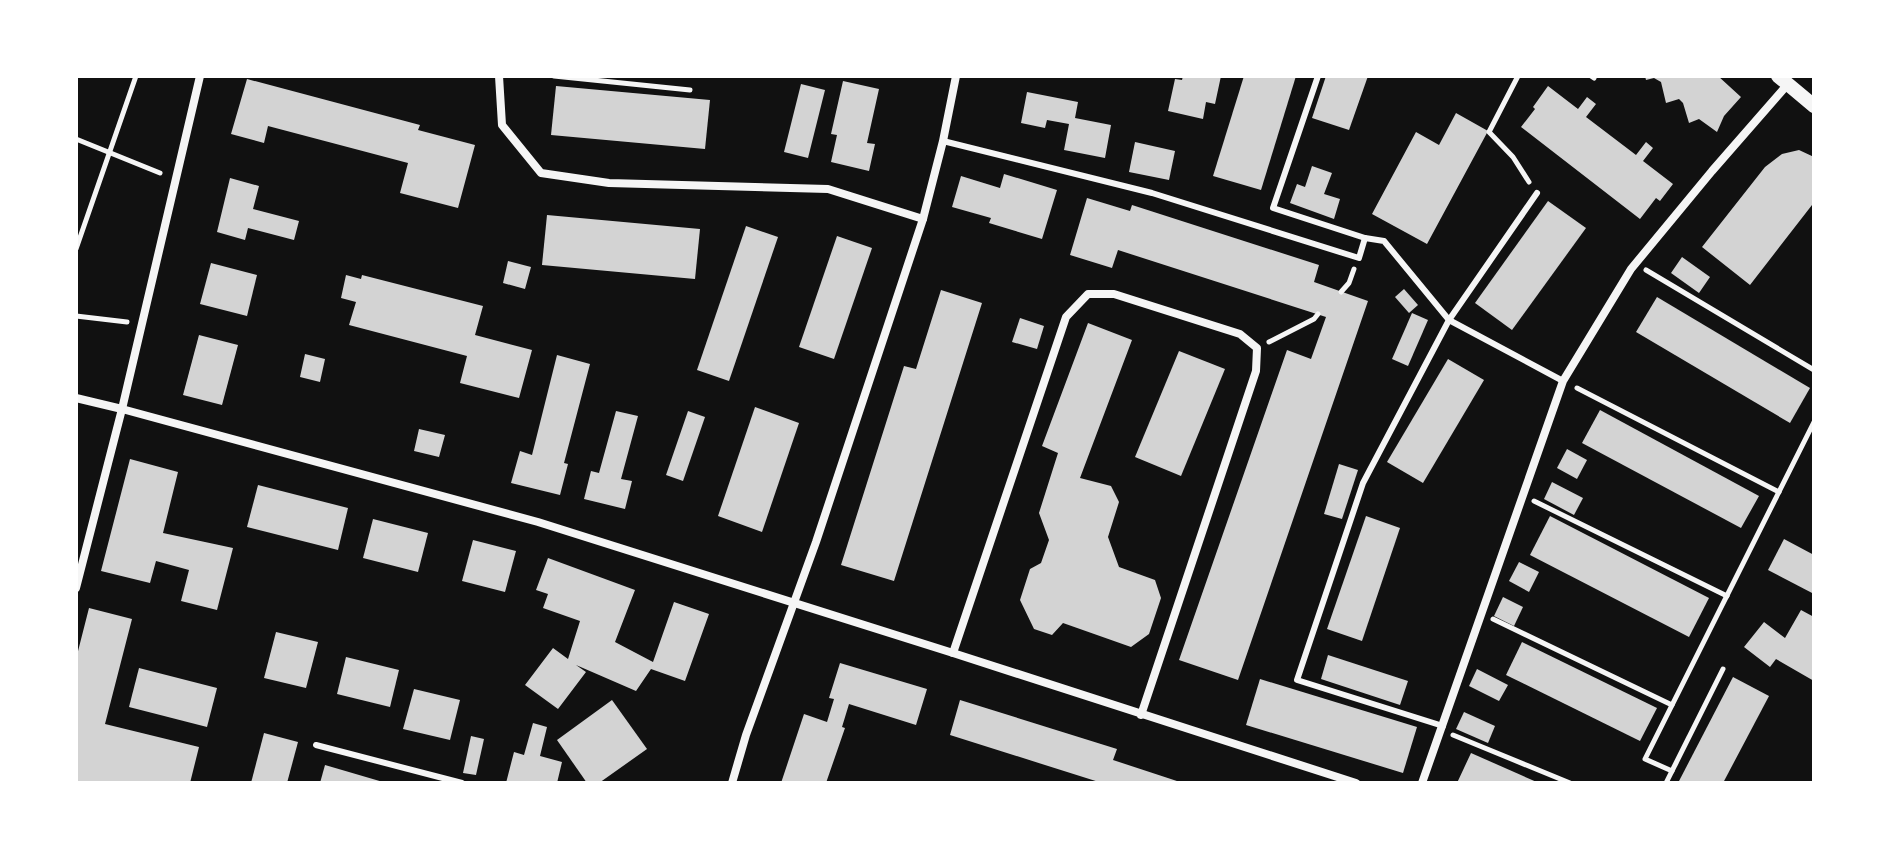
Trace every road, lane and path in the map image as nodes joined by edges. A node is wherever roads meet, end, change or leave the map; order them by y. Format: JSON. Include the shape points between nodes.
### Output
{"nodes":[{"id":1,"x":136,"y":76,"type":"edge"},
{"id":2,"x":200,"y":76,"type":"edge"},
{"id":3,"x":499,"y":76,"type":"edge"},
{"id":4,"x":554,"y":76,"type":"edge"},
{"id":5,"x":956,"y":76,"type":"edge"},
{"id":6,"x":1318,"y":76,"type":"edge"},
{"id":7,"x":1518,"y":76,"type":"edge"},
{"id":8,"x":1783,"y":80,"type":"edge"},
{"id":9,"x":690,"y":90,"type":"dead end"},
{"id":10,"x":1814,"y":106,"type":"edge"},
{"id":11,"x":76,"y":139,"type":"edge"},
{"id":12,"x":943,"y":141,"type":"junction"},
{"id":13,"x":109,"y":154,"type":"junction"},
{"id":14,"x":176,"y":179,"type":"junction"},
{"id":15,"x":1537,"y":193,"type":"joint"},
{"id":16,"x":923,"y":219,"type":"junction"},
{"id":17,"x":1365,"y":238,"type":"junction"},
{"id":18,"x":76,"y":249,"type":"edge"},
{"id":19,"x":1359,"y":258,"type":"junction"},
{"id":20,"x":1636,"y":264,"type":"junction"},
{"id":21,"x":1341,"y":292,"type":"dead end"},
{"id":22,"x":1318,"y":314,"type":"dead end"},
{"id":23,"x":76,"y":316,"type":"edge"},
{"id":24,"x":1449,"y":320,"type":"junction"},
{"id":25,"x":142,"y":324,"type":"junction"},
{"id":26,"x":1257,"y":348,"type":"junction"},
{"id":27,"x":1814,"y":370,"type":"edge"},
{"id":28,"x":1563,"y":381,"type":"junction"},
{"id":29,"x":76,"y":398,"type":"edge"},
{"id":30,"x":122,"y":409,"type":"junction"},
{"id":31,"x":1814,"y":422,"type":"edge"},
{"id":32,"x":1779,"y":492,"type":"junction"},
{"id":33,"x":1523,"y":495,"type":"junction"},
{"id":34,"x":76,"y":588,"type":"edge"},
{"id":35,"x":1727,"y":596,"type":"junction"},
{"id":36,"x":795,"y":603,"type":"junction"},
{"id":37,"x":1482,"y":614,"type":"junction"},
{"id":38,"x":953,"y":653,"type":"junction"},
{"id":39,"x":1723,"y":669,"type":"dead end"},
{"id":40,"x":1672,"y":705,"type":"junction"},
{"id":41,"x":1141,"y":715,"type":"junction"},
{"id":42,"x":1442,"y":728,"type":"junction"},
{"id":43,"x":316,"y":745,"type":"dead end"},
{"id":44,"x":1672,"y":771,"type":"junction"},
{"id":45,"x":462,"y":783,"type":"edge"},
{"id":46,"x":732,"y":783,"type":"edge"},
{"id":47,"x":1356,"y":783,"type":"edge"},
{"id":48,"x":1422,"y":783,"type":"edge"},
{"id":49,"x":1570,"y":783,"type":"edge"},
{"id":50,"x":1666,"y":783,"type":"edge"}],
"edges":[{"from":1,"to":13,"type":"path"},
{"from":2,"to":14,"type":"street"},
{"from":3,"to":16,"type":"street","via":[[502,125],[541,173],[609,183],[828,189]]},
{"from":4,"to":9,"type":"path"},
{"from":5,"to":12,"type":"street"},
{"from":6,"to":17,"type":"lane","via":[[1273,208]]},
{"from":7,"to":15,"type":"path","via":[[1489,132]]},
{"from":8,"to":10,"type":"street"},
{"from":8,"to":20,"type":"street"},
{"from":11,"to":13,"type":"path"},
{"from":12,"to":16,"type":"street"},
{"from":12,"to":19,"type":"lane","via":[[1156,194]]},
{"from":13,"to":14,"type":"path"},
{"from":13,"to":18,"type":"path"},
{"from":14,"to":25,"type":"street"},
{"from":15,"to":24,"type":"lane"},
{"from":16,"to":36,"type":"street"},
{"from":17,"to":19,"type":"lane"},
{"from":17,"to":24,"type":"lane","via":[[1384,241]]},
{"from":19,"to":21,"type":"path"},
{"from":20,"to":27,"type":"path"},
{"from":20,"to":28,"type":"street"},
{"from":22,"to":26,"type":"path"},
{"from":23,"to":25,"type":"path"},
{"from":24,"to":28,"type":"lane"},
{"from":24,"to":42,"type":"lane","via":[[1363,483],[1297,680]]},
{"from":25,"to":30,"type":"street"},
{"from":26,"to":38,"type":"street","via":[[1240,334],[1114,294],[1088,294],[1066,317]]},
{"from":26,"to":41,"type":"street","via":[[1256,371]]},
{"from":28,"to":32,"type":"path"},
{"from":28,"to":33,"type":"street"},
{"from":29,"to":30,"type":"street"},
{"from":30,"to":34,"type":"street"},
{"from":30,"to":36,"type":"street","via":[[538,522]]},
{"from":31,"to":32,"type":"path"},
{"from":32,"to":35,"type":"path"},
{"from":33,"to":35,"type":"path"},
{"from":33,"to":37,"type":"street"},
{"from":35,"to":40,"type":"path"},
{"from":36,"to":38,"type":"street"},
{"from":36,"to":46,"type":"street"},
{"from":37,"to":40,"type":"path"},
{"from":37,"to":42,"type":"street"},
{"from":38,"to":41,"type":"street"},
{"from":39,"to":44,"type":"path"},
{"from":40,"to":44,"type":"path","via":[[1645,759]]},
{"from":41,"to":47,"type":"street"},
{"from":42,"to":48,"type":"street"},
{"from":42,"to":49,"type":"path"},
{"from":43,"to":45,"type":"lane"},
{"from":44,"to":50,"type":"path"}]}
